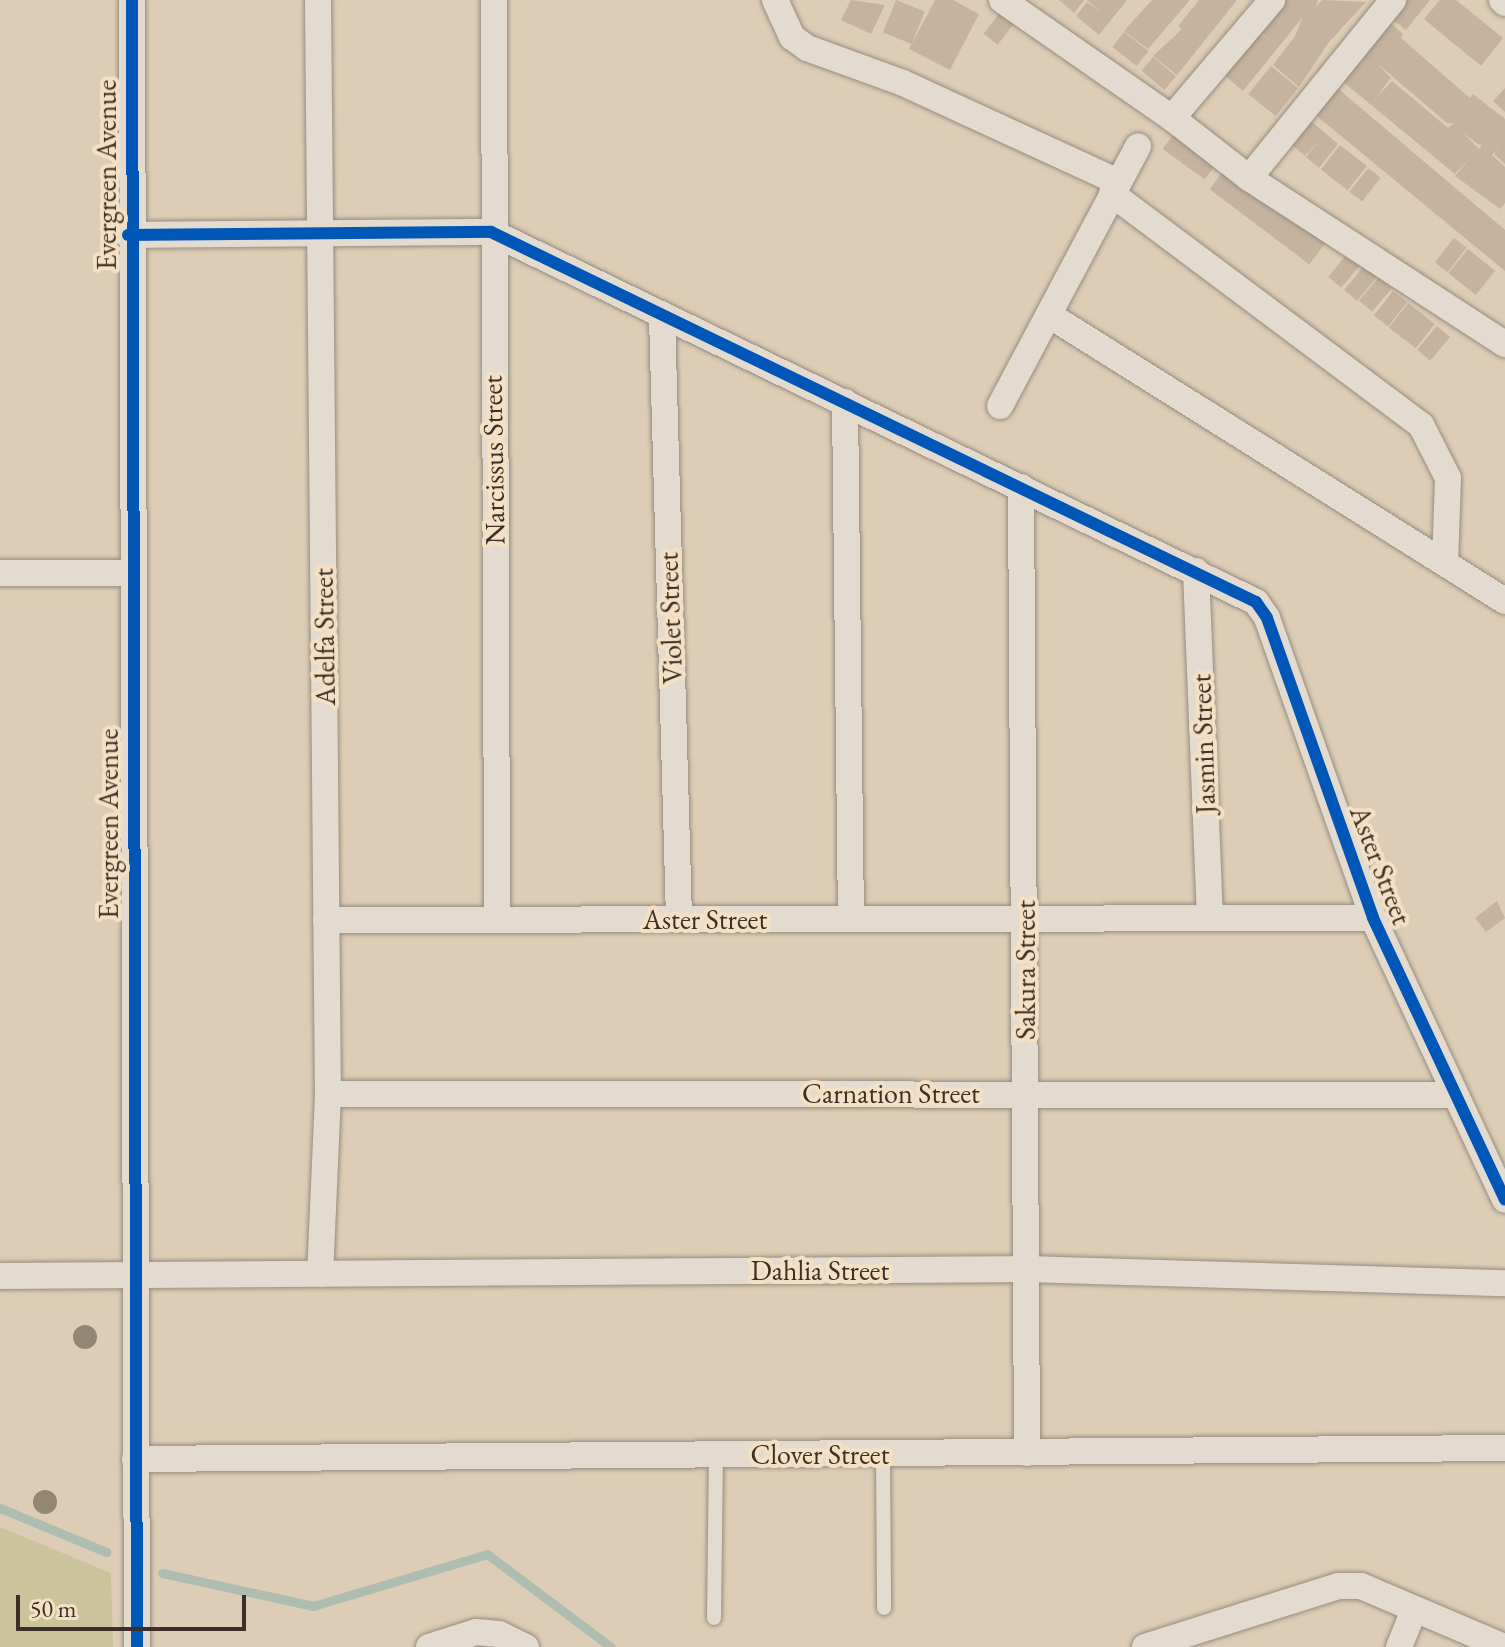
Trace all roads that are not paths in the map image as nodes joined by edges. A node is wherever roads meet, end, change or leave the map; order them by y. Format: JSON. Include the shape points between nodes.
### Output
{"nodes":[{"id":1,"x":132,"y":0,"type":"edge"},
{"id":2,"x":318,"y":0,"type":"edge"},
{"id":3,"x":494,"y":0,"type":"edge"},
{"id":4,"x":775,"y":0,"type":"edge"},
{"id":5,"x":1002,"y":0,"type":"edge"},
{"id":6,"x":1272,"y":0,"type":"edge"},
{"id":7,"x":1393,"y":0,"type":"edge"},
{"id":8,"x":1172,"y":118,"type":"junction"},
{"id":9,"x":1138,"y":146,"type":"dead end"},
{"id":10,"x":1249,"y":178,"type":"junction"},
{"id":11,"x":1115,"y":188,"type":"junction"},
{"id":12,"x":320,"y":232,"type":"junction"},
{"id":13,"x":491,"y":232,"type":"junction"},
{"id":14,"x":128,"y":235,"type":"junction"},
{"id":15,"x":1049,"y":315,"type":"junction"},
{"id":16,"x":662,"y":317,"type":"junction"},
{"id":17,"x":1505,"y":344,"type":"edge"},
{"id":18,"x":845,"y":402,"type":"junction"},
{"id":19,"x":1000,"y":406,"type":"dead end"},
{"id":20,"x":1021,"y":487,"type":"junction"},
{"id":21,"x":1445,"y":563,"type":"junction"},
{"id":22,"x":1196,"y":571,"type":"junction"},
{"id":23,"x":0,"y":573,"type":"edge"},
{"id":24,"x":131,"y":573,"type":"junction"},
{"id":25,"x":1505,"y":601,"type":"edge"},
{"id":26,"x":1210,"y":918,"type":"junction"},
{"id":27,"x":1373,"y":918,"type":"junction"},
{"id":28,"x":679,"y":919,"type":"junction"},
{"id":29,"x":851,"y":919,"type":"junction"},
{"id":30,"x":1024,"y":919,"type":"junction"},
{"id":31,"x":326,"y":920,"type":"junction"},
{"id":32,"x":497,"y":920,"type":"junction"},
{"id":33,"x":1025,"y":1092,"type":"junction"},
{"id":34,"x":328,"y":1094,"type":"junction"},
{"id":35,"x":1455,"y":1095,"type":"junction"},
{"id":36,"x":1505,"y":1200,"type":"edge"},
{"id":37,"x":1026,"y":1269,"type":"junction"},
{"id":38,"x":320,"y":1274,"type":"junction"},
{"id":39,"x":134,"y":1275,"type":"junction"},
{"id":40,"x":0,"y":1276,"type":"edge"},
{"id":41,"x":1505,"y":1283,"type":"edge"},
{"id":42,"x":1505,"y":1448,"type":"edge"},
{"id":43,"x":1027,"y":1453,"type":"junction"},
{"id":44,"x":883,"y":1454,"type":"junction"},
{"id":45,"x":716,"y":1455,"type":"junction"},
{"id":46,"x":135,"y":1459,"type":"junction"},
{"id":47,"x":884,"y":1608,"type":"dead end"},
{"id":48,"x":1413,"y":1612,"type":"junction"},
{"id":49,"x":714,"y":1618,"type":"dead end"},
{"id":50,"x":1180,"y":1640,"type":"edge"},
{"id":51,"x":1495,"y":1645,"type":"edge"},
{"id":52,"x":137,"y":1647,"type":"edge"},
{"id":53,"x":429,"y":1647,"type":"edge"},
{"id":54,"x":526,"y":1647,"type":"edge"},
{"id":55,"x":1145,"y":1647,"type":"edge"},
{"id":56,"x":1399,"y":1647,"type":"edge"}],
"edges":[{"from":1,"to":14,"type":"street","name":"Evergreen Avenue"},
{"from":2,"to":12,"type":"street","name":"Adelfa Street"},
{"from":3,"to":13,"type":"street","name":"Narcissus Street"},
{"from":4,"to":11,"type":"street","via":[[792,37],[807,48],[903,83]]},
{"from":5,"to":8,"type":"street"},
{"from":6,"to":8,"type":"street"},
{"from":7,"to":10,"type":"street"},
{"from":8,"to":10,"type":"street"},
{"from":9,"to":11,"type":"street"},
{"from":10,"to":17,"type":"street"},
{"from":11,"to":15,"type":"street"},
{"from":11,"to":21,"type":"street","via":[[1421,425],[1448,478]]},
{"from":12,"to":13,"type":"street"},
{"from":12,"to":14,"type":"street"},
{"from":12,"to":31,"type":"street","name":"Adelfa Street"},
{"from":13,"to":16,"type":"street","name":"Aster Street"},
{"from":13,"to":32,"type":"street","name":"Narcissus Street"},
{"from":14,"to":24,"type":"street","name":"Evergreen Avenue"},
{"from":15,"to":19,"type":"street"},
{"from":15,"to":21,"type":"street"},
{"from":16,"to":18,"type":"street","name":"Aster Street"},
{"from":16,"to":28,"type":"street","name":"Violet Street"},
{"from":18,"to":20,"type":"street","name":"Aster Street"},
{"from":18,"to":29,"type":"street"},
{"from":20,"to":22,"type":"street","name":"Aster Street"},
{"from":20,"to":30,"type":"street","name":"Sakura Street"},
{"from":21,"to":25,"type":"street"},
{"from":22,"to":26,"type":"street","name":"Jasmin Street"},
{"from":22,"to":27,"type":"street","name":"Aster Street","via":[[1256,602],[1267,618]]},
{"from":23,"to":24,"type":"street"},
{"from":24,"to":39,"type":"street","name":"Evergreen Avenue"},
{"from":26,"to":27,"type":"street","name":"Aster Street"},
{"from":26,"to":30,"type":"street","name":"Aster Street"},
{"from":27,"to":35,"type":"street","name":"Aster Street"},
{"from":28,"to":29,"type":"street","name":"Aster Street"},
{"from":28,"to":32,"type":"street","name":"Aster Street"},
{"from":29,"to":30,"type":"street","name":"Aster Street"},
{"from":30,"to":33,"type":"street","name":"Sakura Street"},
{"from":31,"to":32,"type":"street","name":"Aster Street"},
{"from":31,"to":34,"type":"street","name":"Adelfa Street"},
{"from":33,"to":34,"type":"street","name":"Carnation Street"},
{"from":33,"to":35,"type":"street","name":"Carnation Street"},
{"from":33,"to":37,"type":"street","name":"Sakura Street"},
{"from":34,"to":38,"type":"street","name":"Adelfa Street"},
{"from":35,"to":36,"type":"street","name":"Aster Street"},
{"from":37,"to":38,"type":"street","name":"Dahlia Street"},
{"from":37,"to":41,"type":"street","name":"Dahlia Street"},
{"from":37,"to":43,"type":"street","name":"Sakura Street"},
{"from":38,"to":39,"type":"street","name":"Dahlia Street"},
{"from":39,"to":40,"type":"street","name":"Dahlia Street"},
{"from":39,"to":46,"type":"street","name":"Evergreen Avenue"},
{"from":42,"to":43,"type":"street","name":"Clover Street"},
{"from":43,"to":44,"type":"street","name":"Clover Street"},
{"from":44,"to":45,"type":"street","name":"Clover Street"},
{"from":44,"to":47,"type":"lane"},
{"from":45,"to":46,"type":"street","name":"Clover Street"},
{"from":45,"to":49,"type":"lane"},
{"from":46,"to":52,"type":"street","name":"Evergreen Avenue"},
{"from":48,"to":50,"type":"street","via":[[1361,1586],[1338,1586]]},
{"from":48,"to":51,"type":"street"},
{"from":48,"to":56,"type":"street"},
{"from":50,"to":55,"type":"street"},
{"from":53,"to":54,"type":"street","via":[[476,1632],[499,1634]]}]}
